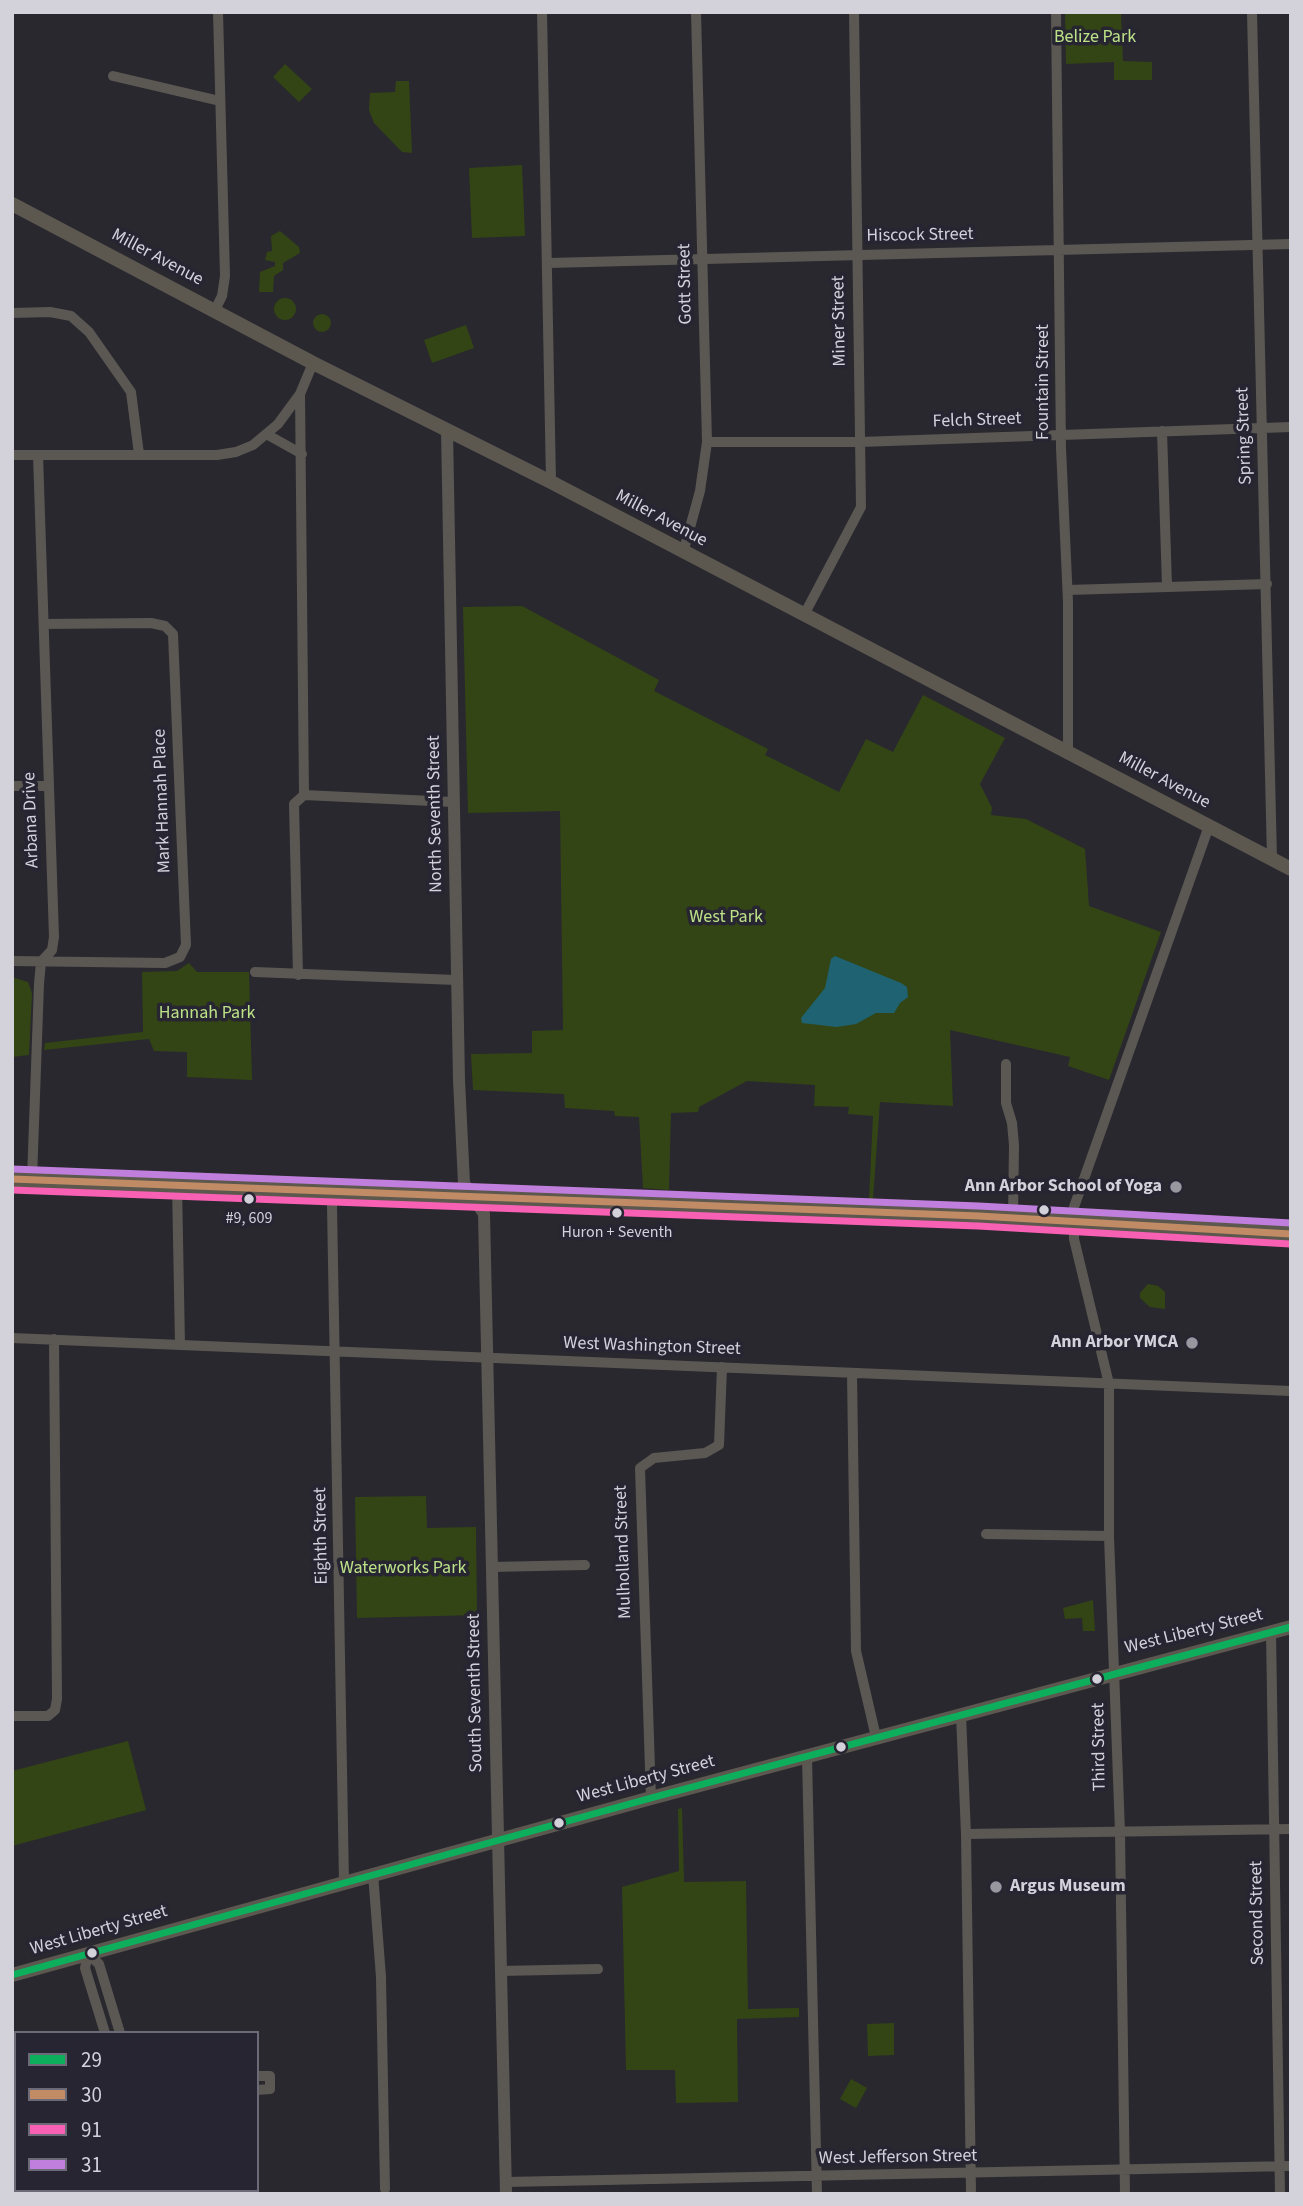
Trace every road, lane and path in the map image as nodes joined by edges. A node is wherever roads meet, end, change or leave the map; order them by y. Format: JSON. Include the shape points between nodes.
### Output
{"nodes":[{"id":1,"x":218,"y":12,"type":"edge"},
{"id":2,"x":542,"y":12,"type":"edge"},
{"id":3,"x":696,"y":12,"type":"edge"},
{"id":4,"x":854,"y":12,"type":"edge"},
{"id":5,"x":1056,"y":12,"type":"edge"},
{"id":6,"x":1252,"y":12,"type":"edge"},
{"id":7,"x":113,"y":76,"type":"dead end"},
{"id":8,"x":220,"y":101,"type":"junction"},
{"id":9,"x":12,"y":204,"type":"edge"},
{"id":10,"x":1291,"y":244,"type":"edge"},
{"id":11,"x":1259,"y":246,"type":"junction"},
{"id":12,"x":1060,"y":252,"type":"junction"},
{"id":13,"x":856,"y":255,"type":"junction"},
{"id":14,"x":703,"y":261,"type":"junction"},
{"id":15,"x":549,"y":263,"type":"junction"},
{"id":16,"x":215,"y":310,"type":"junction"},
{"id":17,"x":12,"y":313,"type":"edge"},
{"id":18,"x":313,"y":363,"type":"junction"},
{"id":19,"x":300,"y":394,"type":"junction"},
{"id":20,"x":1291,"y":427,"type":"edge"},
{"id":21,"x":1262,"y":428,"type":"junction"},
{"id":22,"x":447,"y":429,"type":"junction"},
{"id":23,"x":1162,"y":431,"type":"junction"},
{"id":24,"x":268,"y":435,"type":"junction"},
{"id":25,"x":1061,"y":435,"type":"junction"},
{"id":26,"x":707,"y":442,"type":"junction"},
{"id":27,"x":860,"y":442,"type":"junction"},
{"id":28,"x":139,"y":454,"type":"junction"},
{"id":29,"x":302,"y":454,"type":"junction"},
{"id":30,"x":12,"y":455,"type":"edge"},
{"id":31,"x":38,"y":455,"type":"junction"},
{"id":32,"x":551,"y":482,"type":"junction"},
{"id":33,"x":683,"y":553,"type":"junction"},
{"id":34,"x":1267,"y":584,"type":"junction"},
{"id":35,"x":1167,"y":586,"type":"junction"},
{"id":36,"x":1068,"y":590,"type":"junction"},
{"id":37,"x":804,"y":615,"type":"junction"},
{"id":38,"x":44,"y":624,"type":"junction"},
{"id":39,"x":1068,"y":752,"type":"junction"},
{"id":40,"x":12,"y":786,"type":"edge"},
{"id":41,"x":48,"y":786,"type":"junction"},
{"id":42,"x":304,"y":794,"type":"junction"},
{"id":43,"x":453,"y":802,"type":"junction"},
{"id":44,"x":1209,"y":826,"type":"junction"},
{"id":45,"x":1272,"y":859,"type":"junction"},
{"id":46,"x":1291,"y":869,"type":"edge"},
{"id":47,"x":12,"y":961,"type":"edge"},
{"id":48,"x":41,"y":962,"type":"junction"},
{"id":49,"x":256,"y":972,"type":"dead end"},
{"id":50,"x":298,"y":975,"type":"junction"},
{"id":51,"x":456,"y":980,"type":"junction"},
{"id":52,"x":1006,"y":1064,"type":"dead end"},
{"id":53,"x":12,"y":1179,"type":"edge"},
{"id":54,"x":32,"y":1180,"type":"junction"},
{"id":55,"x":177,"y":1185,"type":"junction"},
{"id":56,"x":335,"y":1190,"type":"junction"},
{"id":57,"x":472,"y":1194,"type":"junction"},
{"id":58,"x":1013,"y":1217,"type":"junction"},
{"id":59,"x":1074,"y":1221,"type":"junction"},
{"id":60,"x":1291,"y":1234,"type":"edge"},
{"id":61,"x":12,"y":1338,"type":"edge"},
{"id":62,"x":54,"y":1339,"type":"junction"},
{"id":63,"x":180,"y":1345,"type":"junction"},
{"id":64,"x":337,"y":1351,"type":"junction"},
{"id":65,"x":488,"y":1357,"type":"junction"},
{"id":66,"x":722,"y":1367,"type":"junction"},
{"id":67,"x":852,"y":1373,"type":"junction"},
{"id":68,"x":1109,"y":1384,"type":"junction"},
{"id":69,"x":1291,"y":1391,"type":"edge"},
{"id":70,"x":986,"y":1534,"type":"dead end"},
{"id":71,"x":1109,"y":1536,"type":"junction"},
{"id":72,"x":585,"y":1565,"type":"dead end"},
{"id":73,"x":491,"y":1567,"type":"junction"},
{"id":74,"x":1291,"y":1627,"type":"edge"},
{"id":75,"x":1271,"y":1632,"type":"junction"},
{"id":76,"x":1114,"y":1673,"type":"junction"},
{"id":77,"x":961,"y":1715,"type":"junction"},
{"id":78,"x":12,"y":1716,"type":"edge"},
{"id":79,"x":876,"y":1737,"type":"junction"},
{"id":80,"x":807,"y":1757,"type":"junction"},
{"id":81,"x":651,"y":1798,"type":"junction"},
{"id":82,"x":1275,"y":1829,"type":"junction"},
{"id":83,"x":1291,"y":1829,"type":"edge"},
{"id":84,"x":1119,"y":1832,"type":"junction"},
{"id":85,"x":966,"y":1834,"type":"junction"},
{"id":86,"x":497,"y":1840,"type":"junction"},
{"id":87,"x":373,"y":1874,"type":"junction"},
{"id":88,"x":344,"y":1882,"type":"junction"},
{"id":89,"x":88,"y":1954,"type":"junction"},
{"id":90,"x":598,"y":1969,"type":"dead end"},
{"id":91,"x":500,"y":1971,"type":"junction"},
{"id":92,"x":12,"y":1975,"type":"edge"},
{"id":93,"x":104,"y":2031,"type":"edge"},
{"id":94,"x":119,"y":2031,"type":"edge"},
{"id":95,"x":259,"y":2076,"type":"edge"},
{"id":96,"x":259,"y":2090,"type":"edge"},
{"id":97,"x":1285,"y":2166,"type":"edge"},
{"id":98,"x":1125,"y":2170,"type":"junction"},
{"id":99,"x":970,"y":2173,"type":"junction"},
{"id":100,"x":817,"y":2177,"type":"junction"},
{"id":101,"x":664,"y":2180,"type":"junction"},
{"id":102,"x":506,"y":2188,"type":"edge"},
{"id":103,"x":385,"y":2189,"type":"dead end"},
{"id":104,"x":664,"y":2194,"type":"edge"},
{"id":105,"x":817,"y":2194,"type":"edge"},
{"id":106,"x":971,"y":2194,"type":"edge"},
{"id":107,"x":1125,"y":2194,"type":"edge"},
{"id":108,"x":1280,"y":2194,"type":"edge"}],
"edges":[{"from":1,"to":8,"type":"street"},
{"from":2,"to":15,"type":"street"},
{"from":3,"to":14,"type":"street","name":"Gott Street"},
{"from":4,"to":13,"type":"street","name":"Miner Street"},
{"from":5,"to":12,"type":"street","name":"Fountain Street"},
{"from":6,"to":11,"type":"street","name":"Spring Street"},
{"from":7,"to":8,"type":"street"},
{"from":8,"to":16,"type":"street","via":[[225,276]]},
{"from":9,"to":16,"type":"main road","name":"Miller Avenue"},
{"from":10,"to":11,"type":"street","name":"Hiscock Street"},
{"from":11,"to":12,"type":"street","name":"Hiscock Street"},
{"from":11,"to":21,"type":"street","name":"Spring Street"},
{"from":12,"to":13,"type":"street","name":"Hiscock Street"},
{"from":12,"to":25,"type":"street","name":"Fountain Street"},
{"from":13,"to":14,"type":"street","name":"Hiscock Street"},
{"from":13,"to":27,"type":"street","name":"Miner Street"},
{"from":14,"to":15,"type":"street","name":"Hiscock Street"},
{"from":14,"to":26,"type":"street","name":"Gott Street"},
{"from":15,"to":32,"type":"street"},
{"from":16,"to":18,"type":"main road","name":"Miller Avenue"},
{"from":17,"to":28,"type":"street","via":[[71,316],[89,332],[131,392]]},
{"from":18,"to":19,"type":"street"},
{"from":18,"to":22,"type":"main road","name":"Miller Avenue"},
{"from":19,"to":24,"type":"street"},
{"from":19,"to":29,"type":"street"},
{"from":20,"to":21,"type":"street","name":"Felch Street"},
{"from":21,"to":23,"type":"street","name":"Felch Street"},
{"from":21,"to":34,"type":"street","name":"Spring Street"},
{"from":22,"to":32,"type":"main road","name":"Miller Avenue"},
{"from":22,"to":43,"type":"street","name":"North Seventh Street"},
{"from":23,"to":25,"type":"street","name":"Felch Street"},
{"from":23,"to":35,"type":"street"},
{"from":24,"to":28,"type":"street","via":[[236,452],[217,455]]},
{"from":24,"to":29,"type":"street"},
{"from":25,"to":27,"type":"street","name":"Felch Street"},
{"from":25,"to":36,"type":"street","name":"Fountain Street"},
{"from":26,"to":27,"type":"street","name":"Felch Street"},
{"from":26,"to":33,"type":"street","name":"Gott Street","via":[[700,491]]},
{"from":27,"to":37,"type":"street","name":"Miner Street","via":[[861,507]]},
{"from":28,"to":31,"type":"street"},
{"from":29,"to":42,"type":"street"},
{"from":30,"to":31,"type":"street"},
{"from":31,"to":38,"type":"street","name":"Arbana Drive"},
{"from":32,"to":33,"type":"main road","name":"Miller Avenue"},
{"from":33,"to":37,"type":"main road","name":"Miller Avenue"},
{"from":34,"to":35,"type":"street"},
{"from":34,"to":45,"type":"street","name":"Spring Street"},
{"from":35,"to":36,"type":"street"},
{"from":36,"to":39,"type":"street","name":"Fountain Street"},
{"from":37,"to":39,"type":"main road","name":"Miller Avenue"},
{"from":38,"to":41,"type":"street","name":"Arbana Drive"},
{"from":38,"to":48,"type":"street","name":"Mark Hannah Place","via":[[151,623],[165,626],[173,634],[186,945],[180,957],[165,963]]},
{"from":39,"to":44,"type":"main road","name":"Miller Avenue"},
{"from":40,"to":41,"type":"street"},
{"from":41,"to":48,"type":"street","name":"Arbana Drive","via":[[54,937],[52,950]]},
{"from":42,"to":43,"type":"street"},
{"from":42,"to":50,"type":"street","via":[[294,804]]},
{"from":43,"to":51,"type":"street","name":"North Seventh Street"},
{"from":44,"to":45,"type":"main road","name":"Miller Avenue"},
{"from":44,"to":59,"type":"street","name":"Third Street","via":[[1078,1198]]},
{"from":45,"to":46,"type":"main road","name":"Miller Avenue"},
{"from":47,"to":48,"type":"street"},
{"from":48,"to":54,"type":"street","name":"Arbana Drive"},
{"from":49,"to":50,"type":"street"},
{"from":50,"to":51,"type":"street"},
{"from":51,"to":57,"type":"street","name":"North Seventh Street","via":[[464,1183]]},
{"from":52,"to":58,"type":"street","via":[[1006,1103],[1014,1148]]},
{"from":53,"to":54,"type":"main road"},
{"from":54,"to":55,"type":"main road"},
{"from":55,"to":56,"type":"main road"},
{"from":55,"to":63,"type":"street"},
{"from":56,"to":57,"type":"main road"},
{"from":56,"to":64,"type":"street","name":"Eighth Street"},
{"from":57,"to":58,"type":"main road"},
{"from":57,"to":65,"type":"street","name":"South Seventh Street","via":[[484,1214]]},
{"from":58,"to":59,"type":"main road"},
{"from":59,"to":60,"type":"main road"},
{"from":59,"to":68,"type":"street","name":"Third Street","via":[[1074,1239]]},
{"from":61,"to":62,"type":"street","name":"West Washington Street"},
{"from":62,"to":63,"type":"street","name":"West Washington Street"},
{"from":62,"to":78,"type":"street","via":[[57,1699],[55,1710],[47,1716]]},
{"from":63,"to":64,"type":"street","name":"West Washington Street"},
{"from":64,"to":65,"type":"street","name":"West Washington Street"},
{"from":64,"to":88,"type":"street","name":"Eighth Street"},
{"from":65,"to":66,"type":"street","name":"West Washington Street"},
{"from":65,"to":73,"type":"street","name":"South Seventh Street"},
{"from":66,"to":67,"type":"street","name":"West Washington Street"},
{"from":66,"to":81,"type":"street","name":"Mulholland Street","via":[[719,1445],[705,1453],[654,1458],[640,1468]]},
{"from":67,"to":68,"type":"street","name":"West Washington Street"},
{"from":67,"to":79,"type":"street","via":[[856,1651]]},
{"from":68,"to":69,"type":"street","name":"West Washington Street"},
{"from":68,"to":71,"type":"street","name":"Third Street"},
{"from":70,"to":71,"type":"street"},
{"from":71,"to":76,"type":"street","name":"Third Street"},
{"from":72,"to":73,"type":"street"},
{"from":73,"to":86,"type":"street","name":"South Seventh Street"},
{"from":74,"to":75,"type":"main road","name":"West Liberty Street"},
{"from":75,"to":76,"type":"main road","name":"West Liberty Street"},
{"from":75,"to":82,"type":"street","name":"Second Street"},
{"from":76,"to":77,"type":"main road","name":"West Liberty Street"},
{"from":76,"to":84,"type":"street","name":"Third Street"},
{"from":77,"to":79,"type":"main road","name":"West Liberty Street"},
{"from":77,"to":85,"type":"street"},
{"from":79,"to":80,"type":"main road","name":"West Liberty Street"},
{"from":80,"to":81,"type":"main road","name":"West Liberty Street"},
{"from":80,"to":100,"type":"street"},
{"from":81,"to":86,"type":"main road","name":"West Liberty Street"},
{"from":82,"to":83,"type":"street"},
{"from":82,"to":84,"type":"street"},
{"from":82,"to":97,"type":"street","name":"Second Street"},
{"from":84,"to":85,"type":"street"},
{"from":84,"to":98,"type":"street","name":"Third Street"},
{"from":85,"to":99,"type":"street"},
{"from":86,"to":87,"type":"main road","name":"West Liberty Street"},
{"from":86,"to":91,"type":"street","name":"South Seventh Street"},
{"from":87,"to":88,"type":"main road","name":"West Liberty Street"},
{"from":87,"to":103,"type":"street","via":[[381,1977]]},
{"from":88,"to":89,"type":"main road","name":"West Liberty Street"},
{"from":89,"to":92,"type":"main road","name":"West Liberty Street"},
{"from":89,"to":93,"type":"street","via":[[85,1968]]},
{"from":89,"to":94,"type":"street","via":[[99,1964]]},
{"from":90,"to":91,"type":"street"},
{"from":91,"to":102,"type":"street","name":"South Seventh Street"},
{"from":95,"to":96,"type":"street","via":[[270,2076],[270,2089]]},
{"from":97,"to":98,"type":"street","name":"West Jefferson Street"},
{"from":97,"to":108,"type":"street","name":"Second Street"},
{"from":98,"to":99,"type":"street","name":"West Jefferson Street"},
{"from":98,"to":107,"type":"street","name":"Third Street"},
{"from":99,"to":100,"type":"street","name":"West Jefferson Street"},
{"from":99,"to":106,"type":"street"},
{"from":100,"to":101,"type":"street","name":"West Jefferson Street"},
{"from":100,"to":105,"type":"street"},
{"from":101,"to":102,"type":"street","name":"West Jefferson Street"},
{"from":101,"to":104,"type":"street"}]}
